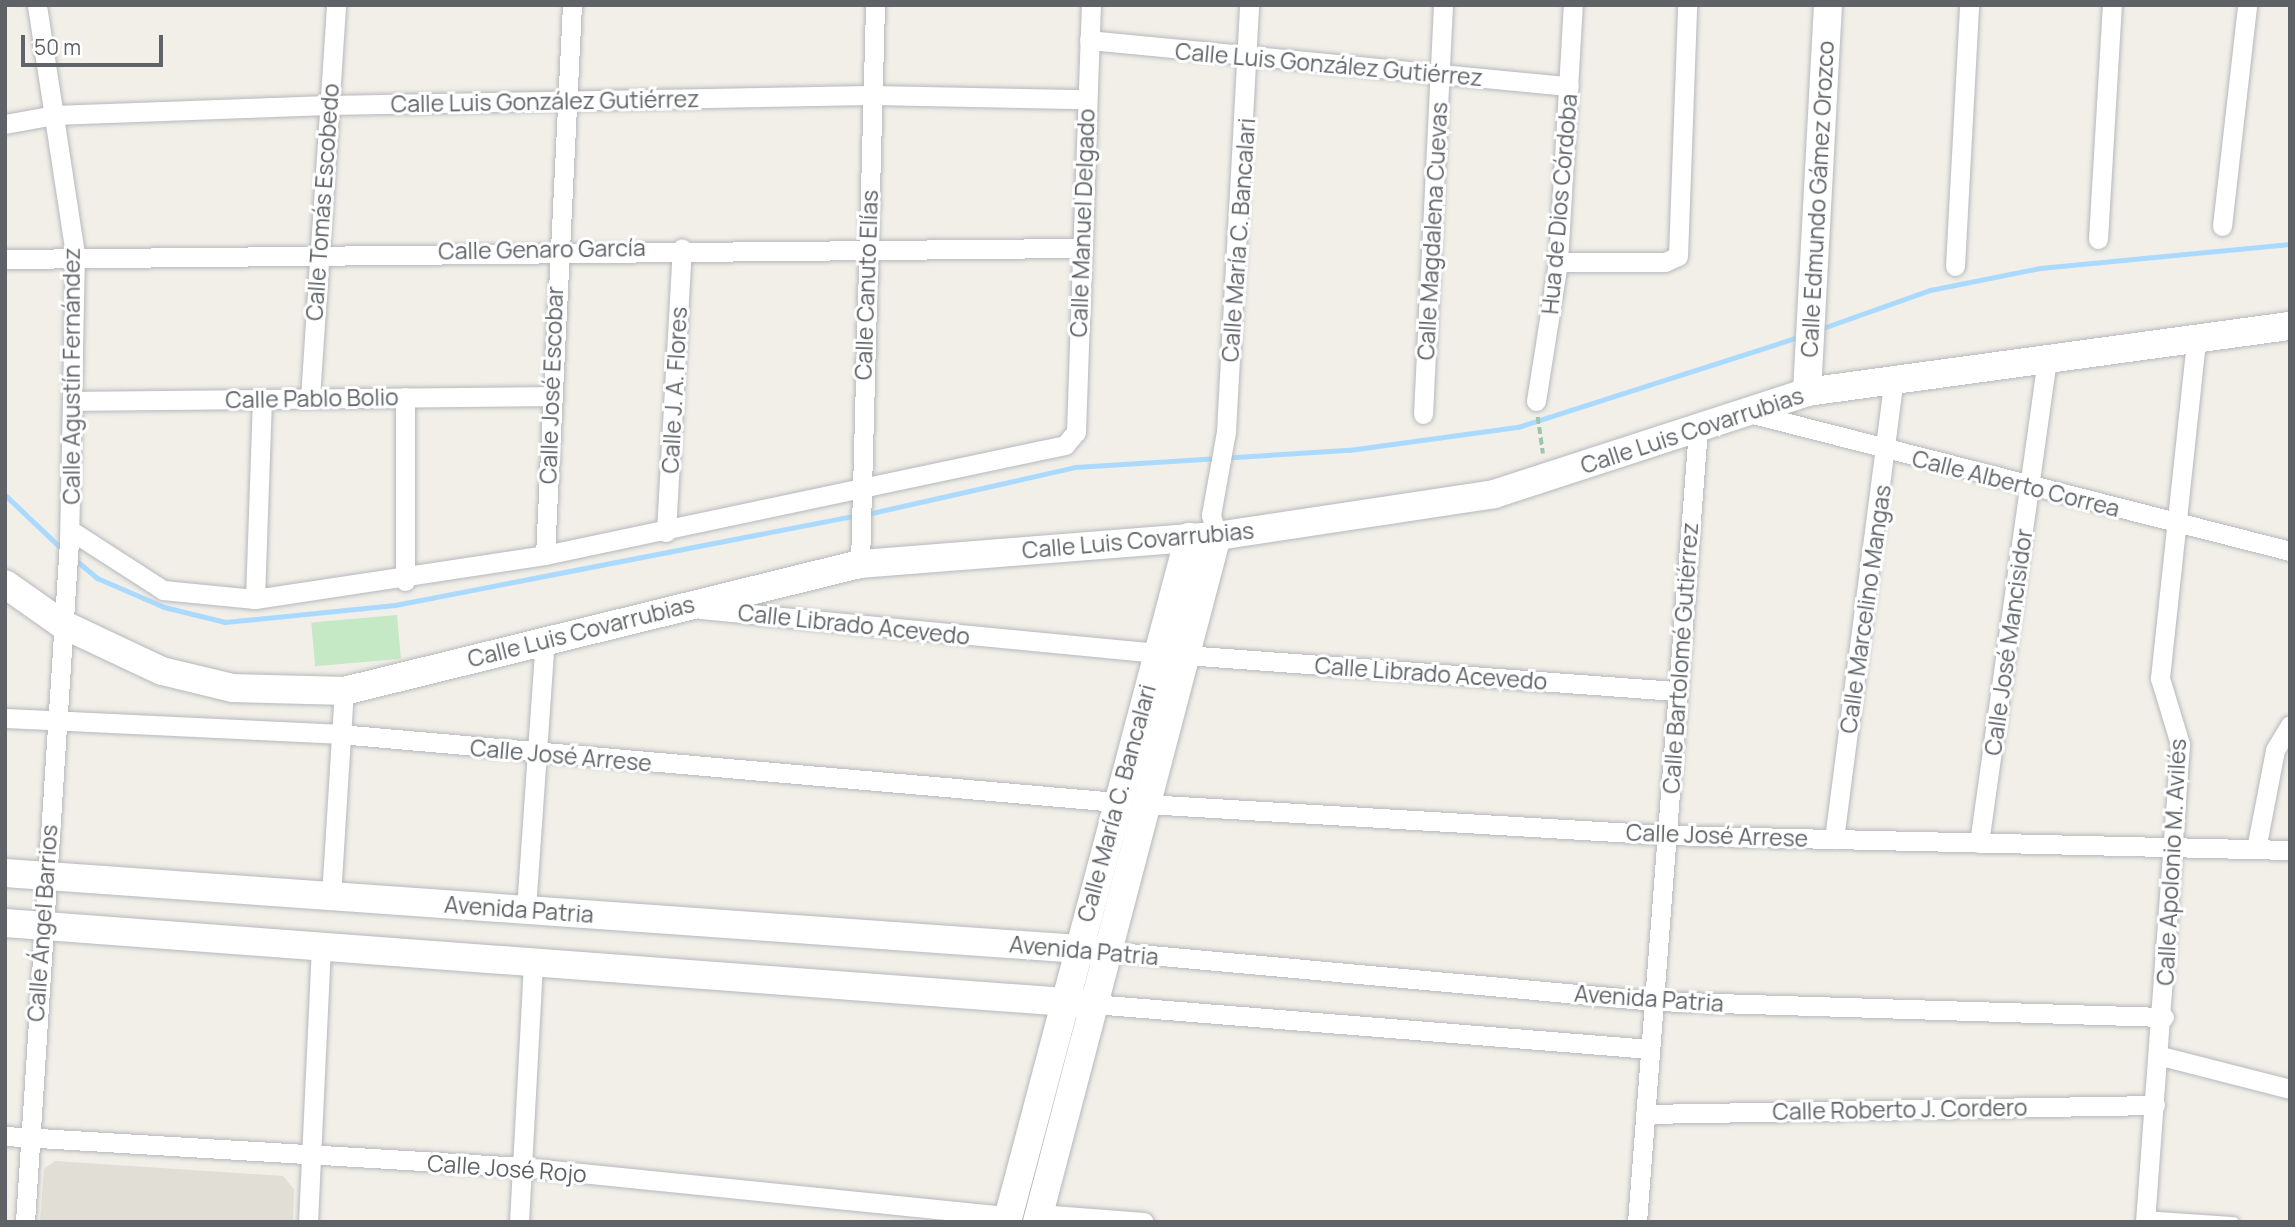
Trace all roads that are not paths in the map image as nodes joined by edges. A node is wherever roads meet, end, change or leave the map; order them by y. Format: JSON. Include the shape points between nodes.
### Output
{"nodes":[{"id":1,"x":37,"y":5,"type":"edge"},
{"id":2,"x":336,"y":5,"type":"edge"},
{"id":3,"x":572,"y":5,"type":"edge"},
{"id":4,"x":875,"y":5,"type":"edge"},
{"id":5,"x":1091,"y":5,"type":"edge"},
{"id":6,"x":1250,"y":5,"type":"edge"},
{"id":7,"x":1443,"y":5,"type":"edge"},
{"id":8,"x":1573,"y":5,"type":"edge"},
{"id":9,"x":1687,"y":5,"type":"edge"},
{"id":10,"x":1828,"y":5,"type":"edge"},
{"id":11,"x":1969,"y":5,"type":"edge"},
{"id":12,"x":2112,"y":5,"type":"edge"},
{"id":13,"x":2247,"y":5,"type":"edge"},
{"id":14,"x":1089,"y":40,"type":"junction"},
{"id":15,"x":1249,"y":59,"type":"junction"},
{"id":16,"x":1440,"y":75,"type":"junction"},
{"id":17,"x":1569,"y":86,"type":"junction"},
{"id":18,"x":872,"y":95,"type":"junction"},
{"id":19,"x":1086,"y":99,"type":"junction"},
{"id":20,"x":566,"y":101,"type":"junction"},
{"id":21,"x":328,"y":105,"type":"junction"},
{"id":22,"x":54,"y":115,"type":"junction"},
{"id":23,"x":5,"y":124,"type":"edge"},
{"id":24,"x":2222,"y":226,"type":"dead end"},
{"id":25,"x":2098,"y":239,"type":"dead end"},
{"id":26,"x":869,"y":246,"type":"junction"},
{"id":27,"x":557,"y":248,"type":"junction"},
{"id":28,"x":682,"y":248,"type":"junction"},
{"id":29,"x":1080,"y":248,"type":"junction"},
{"id":30,"x":318,"y":251,"type":"junction"},
{"id":31,"x":75,"y":254,"type":"junction"},
{"id":32,"x":5,"y":259,"type":"edge"},
{"id":33,"x":1558,"y":262,"type":"junction"},
{"id":34,"x":1955,"y":265,"type":"dead end"},
{"id":35,"x":2290,"y":326,"type":"edge"},
{"id":36,"x":2196,"y":339,"type":"junction"},
{"id":37,"x":2047,"y":358,"type":"junction"},
{"id":38,"x":1894,"y":378,"type":"junction"},
{"id":39,"x":1807,"y":393,"type":"junction"},
{"id":40,"x":551,"y":396,"type":"junction"},
{"id":41,"x":405,"y":397,"type":"junction"},
{"id":42,"x":310,"y":398,"type":"junction"},
{"id":43,"x":262,"y":399,"type":"junction"},
{"id":44,"x":73,"y":401,"type":"junction"},
{"id":45,"x":1537,"y":409,"type":"road end"},
{"id":46,"x":1743,"y":411,"type":"junction"},
{"id":47,"x":1423,"y":414,"type":"dead end"},
{"id":48,"x":1698,"y":429,"type":"junction"},
{"id":49,"x":1886,"y":449,"type":"junction"},
{"id":50,"x":2030,"y":488,"type":"junction"},
{"id":51,"x":858,"y":490,"type":"junction"},
{"id":52,"x":1214,"y":517,"type":"junction"},
{"id":53,"x":2174,"y":523,"type":"junction"},
{"id":54,"x":666,"y":532,"type":"junction"},
{"id":55,"x":69,"y":535,"type":"junction"},
{"id":56,"x":1189,"y":537,"type":"junction"},
{"id":57,"x":2290,"y":551,"type":"edge"},
{"id":58,"x":859,"y":553,"type":"junction"},
{"id":59,"x":545,"y":555,"type":"junction"},
{"id":60,"x":405,"y":581,"type":"junction"},
{"id":61,"x":5,"y":584,"type":"edge"},
{"id":62,"x":255,"y":598,"type":"junction"},
{"id":63,"x":18,"y":600,"type":"edge"},
{"id":64,"x":677,"y":607,"type":"junction"},
{"id":65,"x":64,"y":616,"type":"junction"},
{"id":66,"x":545,"y":640,"type":"junction"},
{"id":67,"x":1156,"y":653,"type":"junction"},
{"id":68,"x":1185,"y":655,"type":"junction"},
{"id":69,"x":344,"y":691,"type":"junction"},
{"id":70,"x":1678,"y":691,"type":"junction"},
{"id":71,"x":5,"y":718,"type":"edge"},
{"id":72,"x":58,"y":722,"type":"junction"},
{"id":73,"x":2290,"y":725,"type":"edge"},
{"id":74,"x":339,"y":734,"type":"junction"},
{"id":75,"x":535,"y":754,"type":"junction"},
{"id":76,"x":1117,"y":802,"type":"junction"},
{"id":77,"x":1146,"y":804,"type":"junction"},
{"id":78,"x":1667,"y":835,"type":"junction"},
{"id":79,"x":1834,"y":839,"type":"junction"},
{"id":80,"x":1979,"y":842,"type":"junction"},
{"id":81,"x":2172,"y":846,"type":"junction"},
{"id":82,"x":2256,"y":849,"type":"junction"},
{"id":83,"x":2290,"y":850,"type":"edge"},
{"id":84,"x":5,"y":873,"type":"edge"},
{"id":85,"x":44,"y":875,"type":"junction"},
{"id":86,"x":331,"y":896,"type":"junction"},
{"id":87,"x":526,"y":909,"type":"junction"},
{"id":88,"x":5,"y":923,"type":"edge"},
{"id":89,"x":41,"y":925,"type":"junction"},
{"id":90,"x":321,"y":944,"type":"junction"},
{"id":91,"x":1078,"y":949,"type":"junction"},
{"id":92,"x":1107,"y":951,"type":"junction"},
{"id":93,"x":533,"y":961,"type":"junction"},
{"id":94,"x":1654,"y":1001,"type":"junction"},
{"id":95,"x":1064,"y":1002,"type":"junction"},
{"id":96,"x":1093,"y":1004,"type":"junction"},
{"id":97,"x":2164,"y":1017,"type":"junction"},
{"id":98,"x":1650,"y":1049,"type":"junction"},
{"id":99,"x":2161,"y":1056,"type":"junction"},
{"id":100,"x":2290,"y":1089,"type":"edge"},
{"id":101,"x":2155,"y":1105,"type":"junction"},
{"id":102,"x":1645,"y":1114,"type":"junction"},
{"id":103,"x":5,"y":1136,"type":"edge"},
{"id":104,"x":28,"y":1138,"type":"junction"},
{"id":105,"x":312,"y":1155,"type":"junction"},
{"id":106,"x":522,"y":1167,"type":"junction"},
{"id":107,"x":1038,"y":1218,"type":"edge"},
{"id":108,"x":1007,"y":1219,"type":"edge"},
{"id":109,"x":2145,"y":1219,"type":"edge"},
{"id":110,"x":25,"y":1222,"type":"edge"},
{"id":111,"x":308,"y":1222,"type":"edge"},
{"id":112,"x":519,"y":1222,"type":"edge"},
{"id":113,"x":1144,"y":1222,"type":"edge"},
{"id":114,"x":1637,"y":1222,"type":"edge"},
{"id":115,"x":2234,"y":1222,"type":"edge"}],
"edges":[{"from":1,"to":22,"type":"street","name":"Calle Agustín Fernández"},
{"from":2,"to":21,"type":"street","name":"Calle Tomás Escobedo"},
{"from":3,"to":20,"type":"street","name":"Calle José Escobar"},
{"from":4,"to":18,"type":"street","name":"Calle Canuto Elías"},
{"from":5,"to":14,"type":"street","name":"Calle Manuel Delgado"},
{"from":6,"to":15,"type":"street","name":"Calle María C. Bancalari"},
{"from":7,"to":16,"type":"street","name":"Calle Magdalena Cuevas"},
{"from":8,"to":17,"type":"street","name":"Hua de Dios Córdoba"},
{"from":9,"to":33,"type":"street","via":[[1676,259]]},
{"from":10,"to":39,"type":"street","name":"Calle Edmundo Gámez Orozco"},
{"from":11,"to":34,"type":"street"},
{"from":12,"to":25,"type":"street"},
{"from":13,"to":24,"type":"street"},
{"from":14,"to":15,"type":"street","name":"Calle Luis González Gutiérrez"},
{"from":14,"to":19,"type":"street","name":"Calle Manuel Delgado"},
{"from":15,"to":16,"type":"street","name":"Calle Luis González Gutiérrez"},
{"from":15,"to":52,"type":"street","name":"Calle María C. Bancalari","via":[[1226,432]]},
{"from":16,"to":17,"type":"street","name":"Calle Luis González Gutiérrez"},
{"from":16,"to":47,"type":"street","name":"Calle Magdalena Cuevas"},
{"from":17,"to":33,"type":"street","name":"Hua de Dios Córdoba"},
{"from":18,"to":19,"type":"street","name":"Calle Luis González Gutiérrez"},
{"from":18,"to":20,"type":"street","name":"Calle Luis González Gutiérrez"},
{"from":18,"to":26,"type":"street","name":"Calle Canuto Elías"},
{"from":19,"to":29,"type":"street","name":"Calle Manuel Delgado"},
{"from":20,"to":21,"type":"street","name":"Calle Luis González Gutiérrez"},
{"from":20,"to":27,"type":"street","name":"Calle José Escobar"},
{"from":21,"to":22,"type":"street","name":"Calle Luis González Gutiérrez"},
{"from":21,"to":30,"type":"street","name":"Calle Tomás Escobedo"},
{"from":22,"to":23,"type":"street","name":"Calle Luis González Gutiérrez"},
{"from":22,"to":31,"type":"street","name":"Calle Agustín Fernández"},
{"from":26,"to":28,"type":"street","name":"Calle Genaro García"},
{"from":26,"to":29,"type":"street","name":"Calle Genaro García"},
{"from":26,"to":51,"type":"street","name":"Calle Canuto Elías"},
{"from":27,"to":28,"type":"street","name":"Calle Genaro García"},
{"from":27,"to":30,"type":"street","name":"Calle Genaro García"},
{"from":27,"to":40,"type":"street","name":"Calle José Escobar"},
{"from":28,"to":54,"type":"street","name":"Calle J. A. Flores"},
{"from":29,"to":51,"type":"street","name":"Calle Manuel Delgado","via":[[1072,441]]},
{"from":30,"to":31,"type":"street","name":"Calle Genaro García"},
{"from":30,"to":42,"type":"street","name":"Calle Tomás Escobedo"},
{"from":31,"to":32,"type":"street","name":"Calle Genaro García"},
{"from":31,"to":44,"type":"street","name":"Calle Agustín Fernández"},
{"from":33,"to":45,"type":"street","name":"Hua de Dios Córdoba"},
{"from":35,"to":36,"type":"street","name":"Calle Luis Covarrubias"},
{"from":36,"to":37,"type":"street","name":"Calle Luis Covarrubias"},
{"from":36,"to":53,"type":"street","name":"Calle Apolonio M. Avilés"},
{"from":37,"to":38,"type":"street","name":"Calle Luis Covarrubias"},
{"from":37,"to":50,"type":"street","name":"Calle José Mancisidor"},
{"from":38,"to":39,"type":"street","name":"Calle Luis Covarrubias"},
{"from":38,"to":49,"type":"street","name":"Calle Marcelino Mangas"},
{"from":39,"to":46,"type":"street","name":"Calle Luis Covarrubias"},
{"from":40,"to":41,"type":"street","name":"Calle Pablo Bolio"},
{"from":40,"to":59,"type":"street","name":"Calle José Escobar"},
{"from":41,"to":42,"type":"street","name":"Calle Pablo Bolio"},
{"from":41,"to":60,"type":"street"},
{"from":42,"to":43,"type":"street","name":"Calle Pablo Bolio"},
{"from":43,"to":44,"type":"street","name":"Calle Pablo Bolio"},
{"from":43,"to":62,"type":"street"},
{"from":44,"to":55,"type":"street","name":"Calle Agustín Fernández"},
{"from":46,"to":48,"type":"street","name":"Calle Luis Covarrubias"},
{"from":46,"to":49,"type":"street","name":"Calle Alberto Correa"},
{"from":48,"to":52,"type":"street","name":"Calle Luis Covarrubias","via":[[1494,494]]},
{"from":48,"to":70,"type":"street","name":"Calle Bartolomé Gutiérrez"},
{"from":49,"to":50,"type":"street","name":"Calle Alberto Correa"},
{"from":49,"to":79,"type":"street","name":"Calle Marcelino Mangas"},
{"from":50,"to":53,"type":"street","name":"Calle Alberto Correa"},
{"from":50,"to":80,"type":"street","name":"Calle José Mancisidor"},
{"from":51,"to":54,"type":"street"},
{"from":51,"to":58,"type":"street","name":"Calle Canuto Elías"},
{"from":52,"to":56,"type":"street","name":"Calle Luis Covarrubias"},
{"from":52,"to":68,"type":"street","name":"Calle María C. Bancalari"},
{"from":53,"to":57,"type":"street","name":"Calle Alberto Correa"},
{"from":53,"to":81,"type":"street","name":"Calle Apolonio M. Avilés","via":[[2161,678],[2180,744]]},
{"from":54,"to":59,"type":"street"},
{"from":55,"to":62,"type":"street","via":[[163,590],[191,597]]},
{"from":55,"to":65,"type":"street","name":"Calle Agustín Fernández"},
{"from":56,"to":58,"type":"street","name":"Calle Luis Covarrubias"},
{"from":56,"to":67,"type":"street","name":"Calle María C. Bancalari"},
{"from":58,"to":64,"type":"street","name":"Calle Luis Covarrubias"},
{"from":59,"to":60,"type":"street"},
{"from":60,"to":62,"type":"street"},
{"from":61,"to":63,"type":"street","name":"Calle Luis Covarrubias"},
{"from":63,"to":65,"type":"street","name":"Calle Luis Covarrubias"},
{"from":64,"to":66,"type":"street","name":"Calle Luis Covarrubias"},
{"from":64,"to":67,"type":"street","name":"Calle Librado Acevedo"},
{"from":65,"to":69,"type":"street","name":"Calle Luis Covarrubias","via":[[128,658],[210,682],[274,692]]},
{"from":65,"to":72,"type":"street","name":"Calle Ángel Barrios"},
{"from":66,"to":69,"type":"street","name":"Calle Luis Covarrubias"},
{"from":66,"to":75,"type":"street"},
{"from":67,"to":76,"type":"street","name":"Calle María C. Bancalari"},
{"from":68,"to":70,"type":"street","name":"Calle Librado Acevedo"},
{"from":68,"to":77,"type":"street","name":"Calle María C. Bancalari"},
{"from":69,"to":74,"type":"street"},
{"from":70,"to":78,"type":"street","name":"Calle Bartolomé Gutiérrez"},
{"from":71,"to":72,"type":"street","name":"Calle José Arrese"},
{"from":72,"to":74,"type":"street","name":"Calle José Arrese"},
{"from":72,"to":85,"type":"street","name":"Calle Ángel Barrios"},
{"from":73,"to":82,"type":"street","via":[[2275,750]]},
{"from":74,"to":75,"type":"street","name":"Calle José Arrese"},
{"from":74,"to":86,"type":"street"},
{"from":75,"to":76,"type":"street","name":"Calle José Arrese"},
{"from":75,"to":87,"type":"street"},
{"from":76,"to":91,"type":"street","name":"Calle María C. Bancalari"},
{"from":77,"to":78,"type":"street","name":"Calle José Arrese"},
{"from":77,"to":92,"type":"street","name":"Calle María C. Bancalari"},
{"from":78,"to":79,"type":"street","name":"Calle José Arrese"},
{"from":78,"to":94,"type":"street","name":"Calle Bartolomé Gutiérrez"},
{"from":79,"to":80,"type":"street","name":"Calle José Arrese"},
{"from":80,"to":81,"type":"street","name":"Calle José Arrese"},
{"from":81,"to":82,"type":"street","name":"Calle José Arrese"},
{"from":81,"to":97,"type":"street","name":"Calle Apolonio M. Avilés"},
{"from":82,"to":83,"type":"street","name":"Calle José Arrese"},
{"from":84,"to":85,"type":"street","name":"Avenida Patria"},
{"from":85,"to":86,"type":"street","name":"Avenida Patria"},
{"from":85,"to":89,"type":"street","name":"Calle Ángel Barrios"},
{"from":86,"to":87,"type":"street","name":"Avenida Patria"},
{"from":87,"to":91,"type":"street","name":"Avenida Patria"},
{"from":88,"to":89,"type":"street"},
{"from":89,"to":90,"type":"street"},
{"from":89,"to":104,"type":"street","name":"Calle Ángel Barrios"},
{"from":90,"to":93,"type":"street"},
{"from":90,"to":105,"type":"street"},
{"from":91,"to":92,"type":"street","name":"Avenida Patria"},
{"from":91,"to":95,"type":"street","name":"Calle María C. Bancalari"},
{"from":92,"to":94,"type":"street","name":"Avenida Patria"},
{"from":92,"to":96,"type":"street","name":"Calle María C. Bancalari"},
{"from":93,"to":95,"type":"street"},
{"from":93,"to":106,"type":"street"},
{"from":94,"to":97,"type":"street","name":"Avenida Patria"},
{"from":94,"to":98,"type":"street","name":"Calle Bartolomé Gutiérrez"},
{"from":95,"to":96,"type":"street"},
{"from":95,"to":108,"type":"street","name":"Calle María C. Bancalari"},
{"from":96,"to":98,"type":"street"},
{"from":96,"to":107,"type":"street","name":"Calle María C. Bancalari"},
{"from":97,"to":99,"type":"street","name":"Calle Apolonio M. Avilés"},
{"from":98,"to":102,"type":"street","name":"Calle Bartolomé Gutiérrez"},
{"from":99,"to":100,"type":"street"},
{"from":99,"to":101,"type":"street","name":"Calle Apolonio M. Avilés"},
{"from":101,"to":102,"type":"street","name":"Calle Roberto J. Cordero"},
{"from":101,"to":109,"type":"street","name":"Calle Apolonio M. Avilés"},
{"from":102,"to":114,"type":"street","name":"Calle Bartolomé Gutiérrez"},
{"from":103,"to":104,"type":"street","name":"Calle José Rojo"},
{"from":104,"to":105,"type":"street","name":"Calle José Rojo"},
{"from":104,"to":110,"type":"street","name":"Calle Ángel Barrios"},
{"from":105,"to":106,"type":"street","name":"Calle José Rojo"},
{"from":105,"to":111,"type":"street"},
{"from":106,"to":108,"type":"street","name":"Calle José Rojo"},
{"from":106,"to":112,"type":"street"},
{"from":107,"to":113,"type":"street"},
{"from":109,"to":115,"type":"lane"}]}
